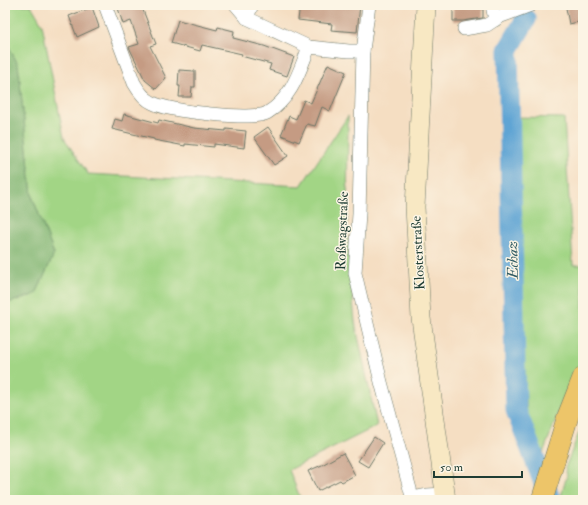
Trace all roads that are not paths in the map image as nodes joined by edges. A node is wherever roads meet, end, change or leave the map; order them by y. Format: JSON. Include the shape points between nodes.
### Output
{"nodes":[{"id":1,"x":105,"y":5,"type":"edge"},
{"id":2,"x":236,"y":5,"type":"edge"},
{"id":3,"x":252,"y":5,"type":"edge"},
{"id":4,"x":370,"y":5,"type":"edge"},
{"id":5,"x":426,"y":5,"type":"edge"},
{"id":6,"x":492,"y":5,"type":"edge"},
{"id":7,"x":531,"y":5,"type":"edge"},
{"id":8,"x":247,"y":18,"type":"junction"},
{"id":9,"x":495,"y":20,"type":"junction"},
{"id":10,"x":464,"y":29,"type":"dead end"},
{"id":11,"x":309,"y":47,"type":"junction"},
{"id":12,"x":364,"y":52,"type":"junction"},
{"id":13,"x":583,"y":378,"type":"edge"},
{"id":14,"x":445,"y":497,"type":"edge"},
{"id":15,"x":412,"y":499,"type":"edge"},
{"id":16,"x":542,"y":500,"type":"edge"}],
"edges":[{"from":1,"to":11,"type":"street","via":[[134,83],[139,92],[160,106],[225,115],[266,114],[291,91]]},
{"from":2,"to":8,"type":"street"},
{"from":3,"to":8,"type":"street"},
{"from":4,"to":12,"type":"street","name":"Roßwagstraße"},
{"from":5,"to":14,"type":"main road","name":"Klosterstraße","via":[[416,207],[421,318]]},
{"from":6,"to":9,"type":"street"},
{"from":7,"to":9,"type":"street"},
{"from":8,"to":11,"type":"street"},
{"from":9,"to":10,"type":"street","via":[[487,25]]},
{"from":11,"to":12,"type":"street"},
{"from":12,"to":15,"type":"street","name":"Roßwagstraße","via":[[355,273]]},
{"from":13,"to":16,"type":"main road","via":[[568,416]]},
{"from":14,"to":15,"type":"street","via":[[427,495]]}]}
